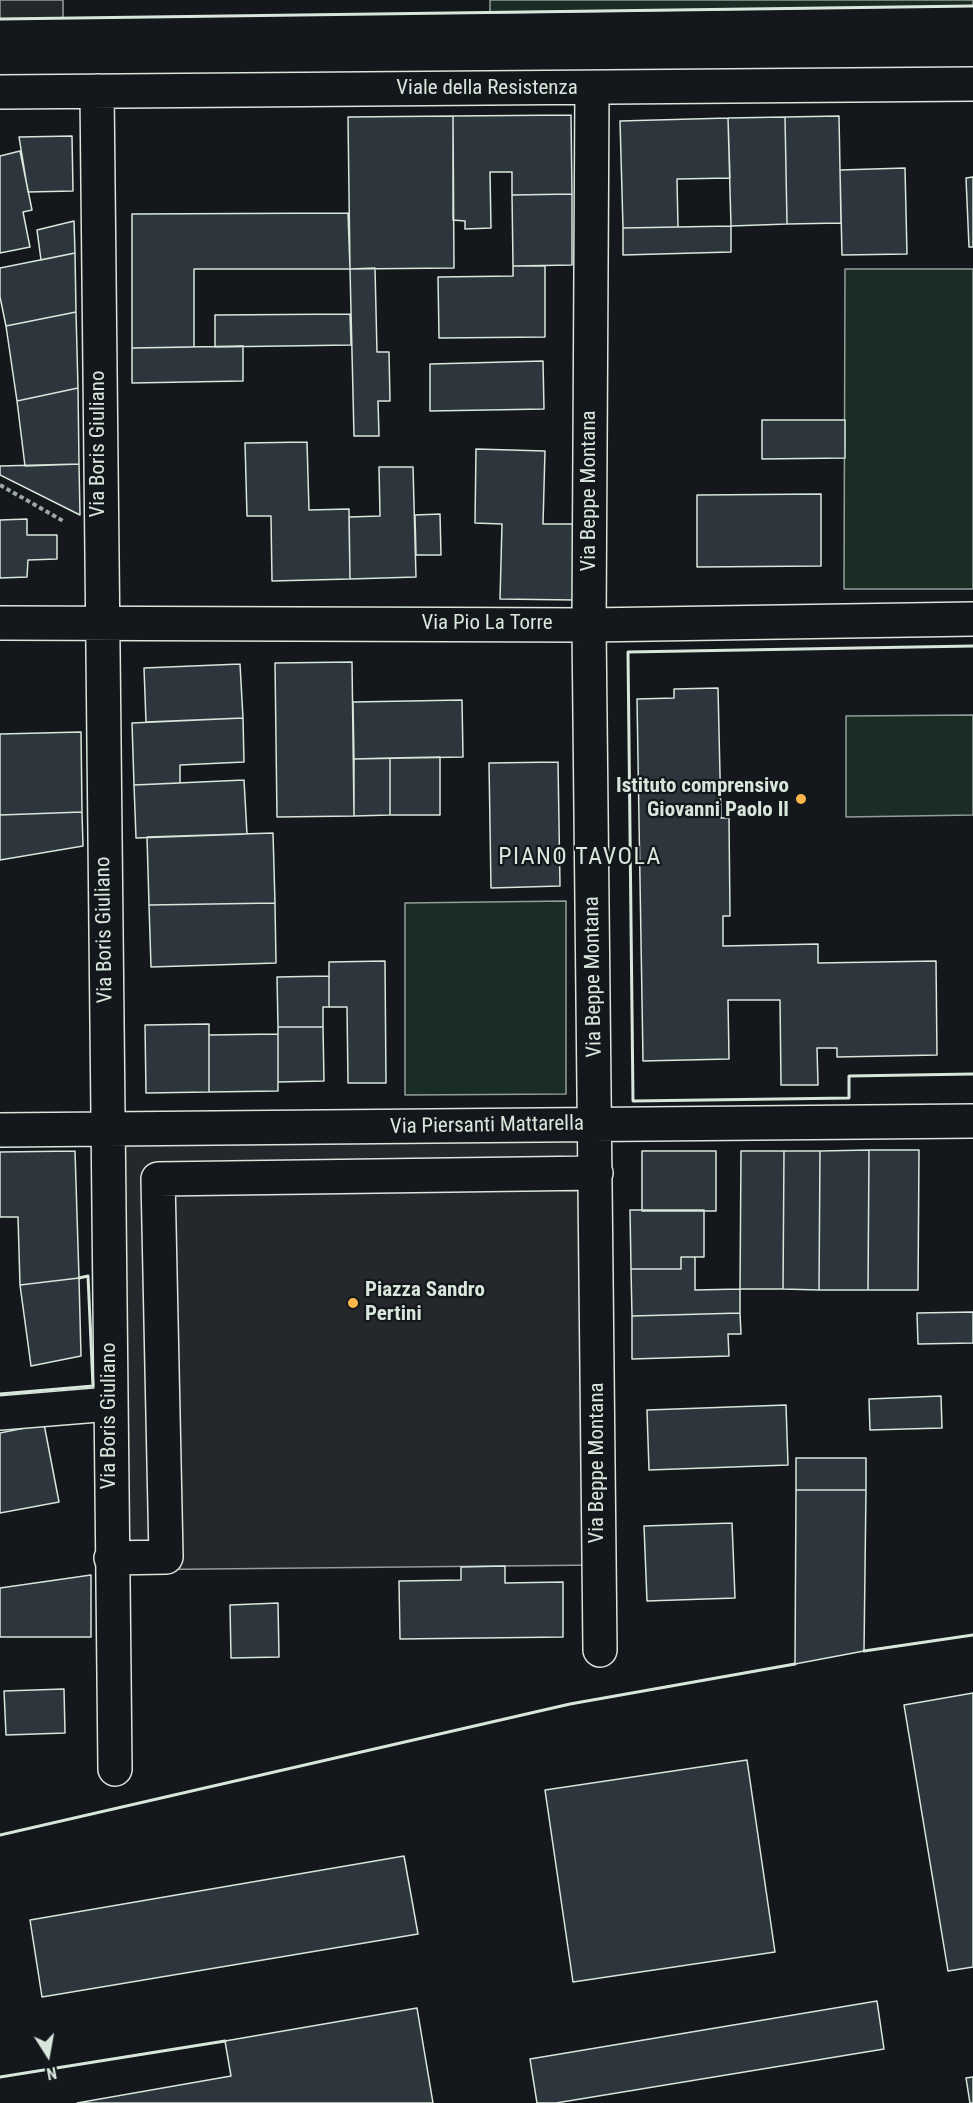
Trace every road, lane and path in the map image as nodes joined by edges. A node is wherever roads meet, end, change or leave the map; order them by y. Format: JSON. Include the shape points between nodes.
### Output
{"nodes":[{"id":1,"x":973,"y":84,"type":"edge"},
{"id":2,"x":592,"y":89,"type":"junction"},
{"id":3,"x":97,"y":91,"type":"junction"},
{"id":4,"x":0,"y":92,"type":"edge"},
{"id":5,"x":0,"y":485,"type":"edge"},
{"id":6,"x":100,"y":542,"type":"junction"},
{"id":7,"x":973,"y":619,"type":"edge"},
{"id":8,"x":101,"y":622,"type":"junction"},
{"id":9,"x":0,"y":623,"type":"edge"},
{"id":10,"x":589,"y":624,"type":"junction"},
{"id":11,"x":973,"y":1121,"type":"edge"},
{"id":12,"x":596,"y":1125,"type":"junction"},
{"id":13,"x":0,"y":1130,"type":"edge"},
{"id":14,"x":108,"y":1130,"type":"junction"},
{"id":15,"x":596,"y":1173,"type":"junction"},
{"id":16,"x":110,"y":1404,"type":"junction"},
{"id":17,"x":0,"y":1413,"type":"edge"},
{"id":18,"x":111,"y":1558,"type":"junction"},
{"id":19,"x":600,"y":1650,"type":"dead end"},
{"id":20,"x":115,"y":1769,"type":"dead end"}],
"edges":[{"from":1,"to":2,"type":"street","name":"Viale della Resistenza"},
{"from":2,"to":3,"type":"street","name":"Viale della Resistenza"},
{"from":2,"to":10,"type":"street","name":"Via Beppe Montana"},
{"from":3,"to":4,"type":"street","name":"Viale della Resistenza"},
{"from":3,"to":6,"type":"street","name":"Via Boris Giuliano"},
{"from":5,"to":6,"type":"path"},
{"from":6,"to":8,"type":"street","name":"Via Boris Giuliano"},
{"from":7,"to":10,"type":"street","name":"Via Pio La Torre"},
{"from":8,"to":9,"type":"street","name":"Via Pio La Torre"},
{"from":8,"to":10,"type":"street","name":"Via Pio La Torre"},
{"from":8,"to":14,"type":"street","name":"Via Boris Giuliano"},
{"from":10,"to":12,"type":"street","name":"Via Beppe Montana"},
{"from":11,"to":12,"type":"street","name":"Via Piersanti Mattarella"},
{"from":12,"to":14,"type":"street","name":"Via Piersanti Mattarella"},
{"from":12,"to":15,"type":"street","name":"Via Beppe Montana"},
{"from":13,"to":14,"type":"street","name":"Via Piersanti Mattarella"},
{"from":14,"to":16,"type":"street","name":"Via Boris Giuliano"},
{"from":15,"to":18,"type":"street","via":[[158,1179],[166,1557]]},
{"from":15,"to":19,"type":"street","name":"Via Beppe Montana"},
{"from":16,"to":17,"type":"street"},
{"from":16,"to":18,"type":"street","name":"Via Boris Giuliano"},
{"from":18,"to":20,"type":"street","name":"Via Boris Giuliano"}]}
